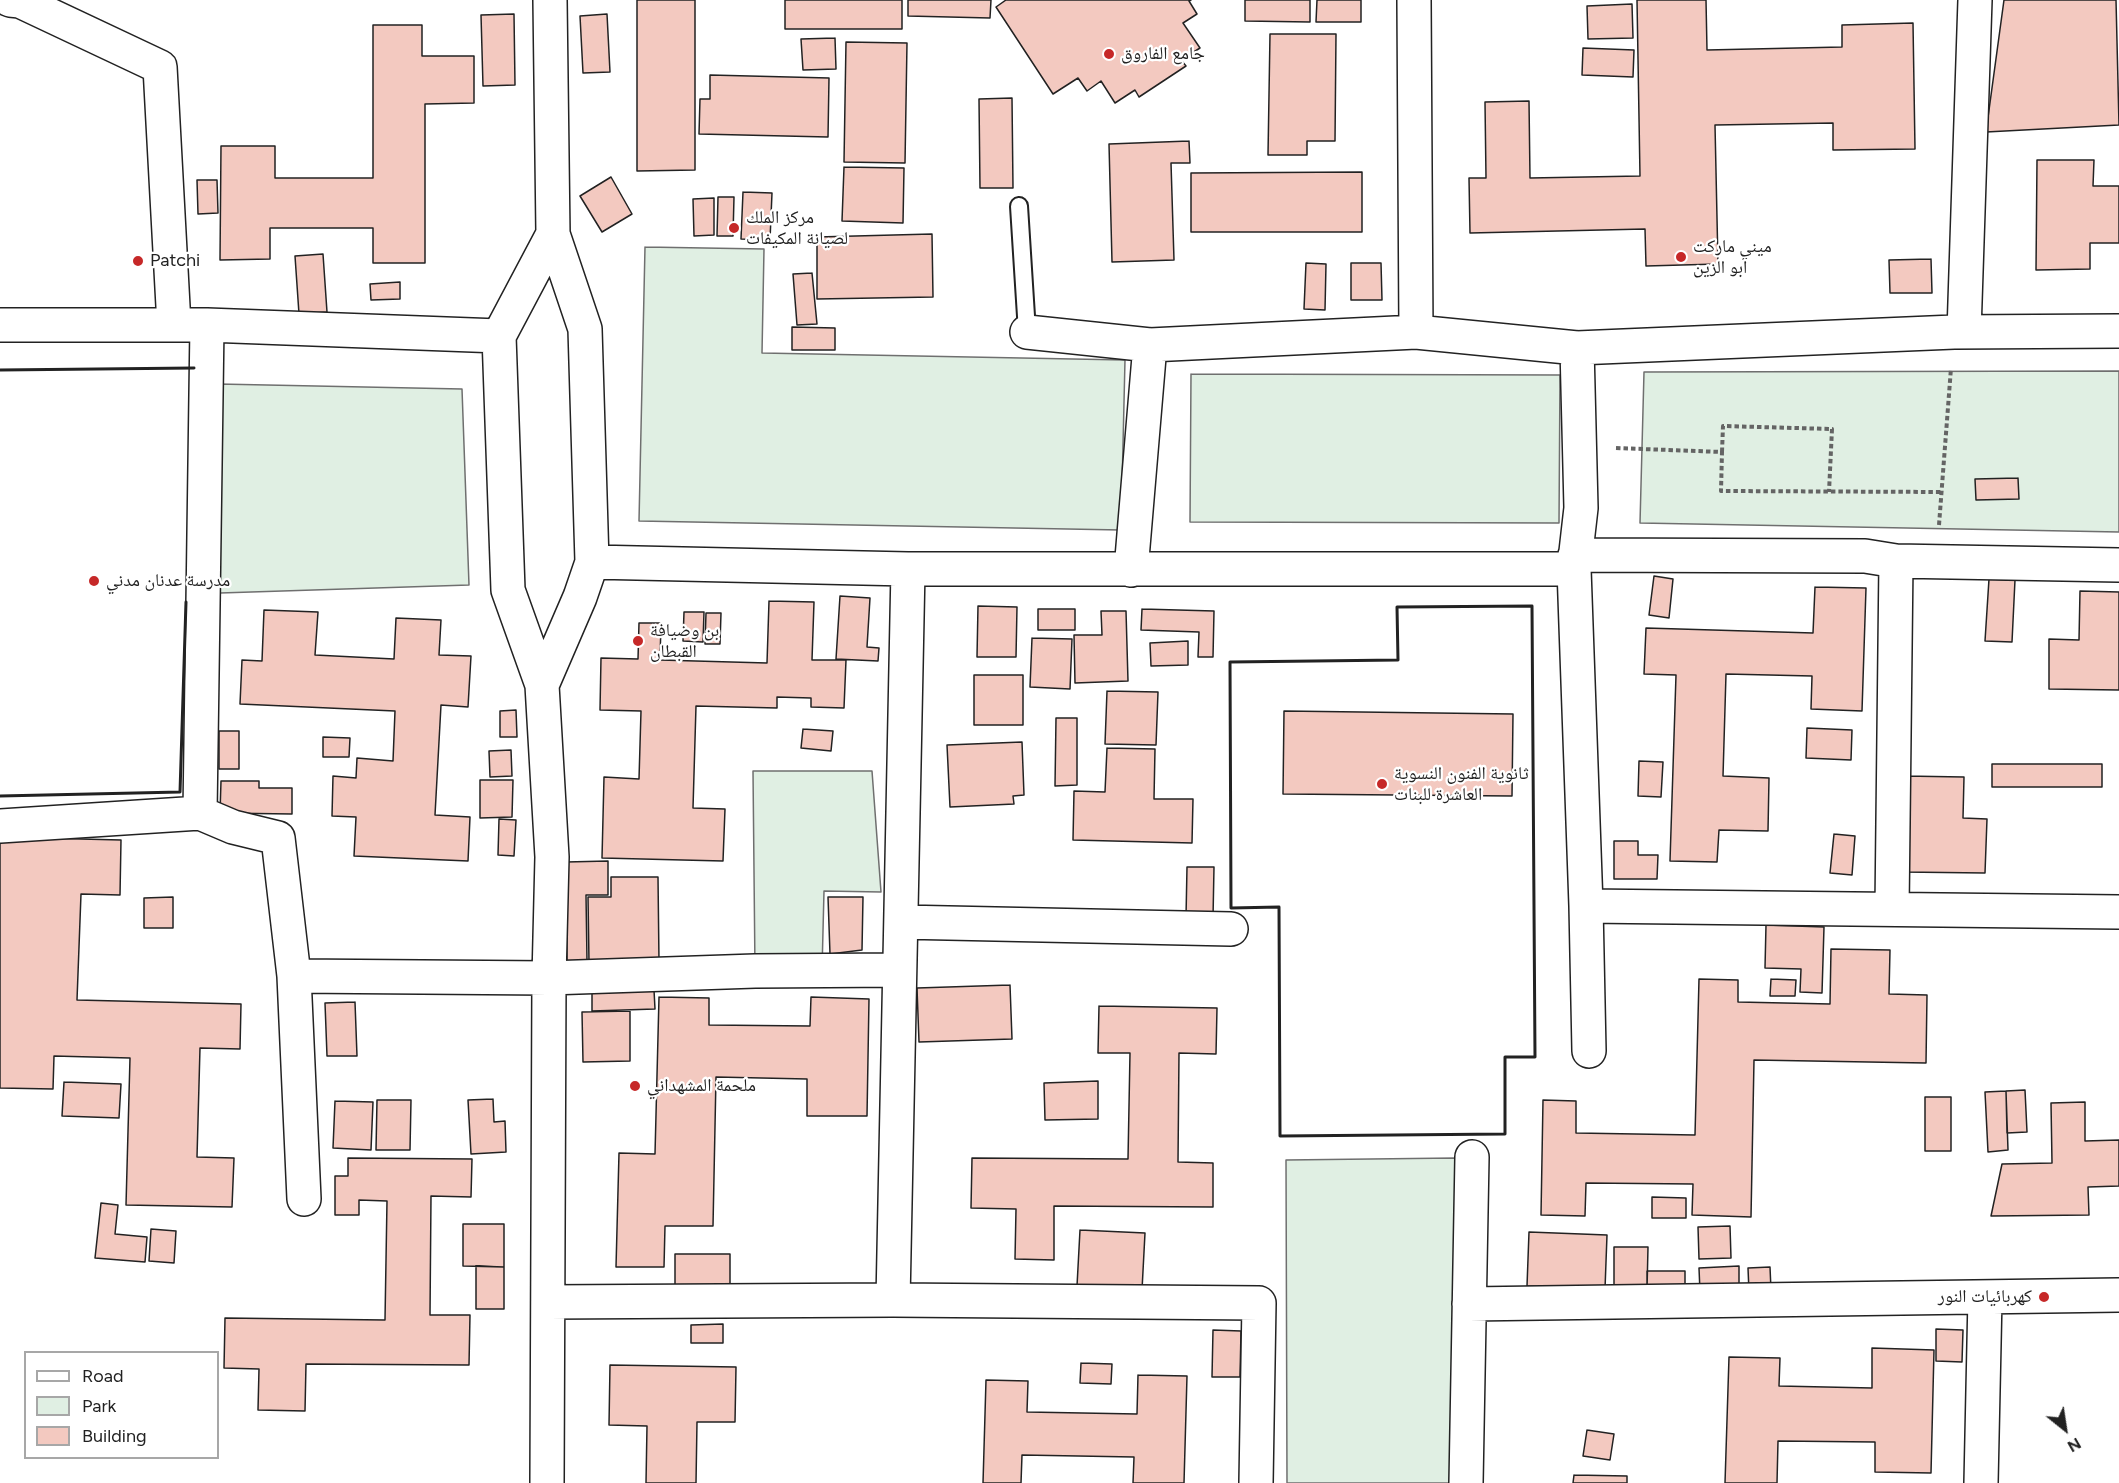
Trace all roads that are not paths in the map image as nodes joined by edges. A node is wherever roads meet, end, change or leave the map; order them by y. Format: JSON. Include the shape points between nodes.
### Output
{"nodes":[{"id":1,"x":10,"y":0,"type":"edge"},
{"id":2,"x":550,"y":0,"type":"edge"},
{"id":3,"x":1414,"y":0,"type":"edge"},
{"id":4,"x":1975,"y":0,"type":"edge"},
{"id":5,"x":1019,"y":206,"type":"dead end"},
{"id":6,"x":553,"y":234,"type":"junction"},
{"id":7,"x":0,"y":325,"type":"edge"},
{"id":8,"x":174,"y":325,"type":"junction"},
{"id":9,"x":207,"y":325,"type":"junction"},
{"id":10,"x":2119,"y":331,"type":"edge"},
{"id":11,"x":1027,"y":332,"type":"joint"},
{"id":12,"x":1416,"y":332,"type":"junction"},
{"id":13,"x":1959,"y":332,"type":"junction"},
{"id":14,"x":499,"y":336,"type":"junction"},
{"id":15,"x":1150,"y":345,"type":"junction"},
{"id":16,"x":1577,"y":348,"type":"junction"},
{"id":17,"x":1896,"y":561,"type":"junction"},
{"id":18,"x":592,"y":562,"type":"junction"},
{"id":19,"x":1575,"y":562,"type":"junction"},
{"id":20,"x":2119,"y":565,"type":"edge"},
{"id":21,"x":908,"y":569,"type":"junction"},
{"id":22,"x":1131,"y":570,"type":"junction"},
{"id":23,"x":542,"y":685,"type":"junction"},
{"id":24,"x":200,"y":813,"type":"junction"},
{"id":25,"x":0,"y":826,"type":"edge"},
{"id":26,"x":1586,"y":906,"type":"junction"},
{"id":27,"x":1892,"y":909,"type":"junction"},
{"id":28,"x":2119,"y":912,"type":"edge"},
{"id":29,"x":901,"y":922,"type":"junction"},
{"id":30,"x":1231,"y":929,"type":"dead end"},
{"id":31,"x":899,"y":970,"type":"junction"},
{"id":32,"x":294,"y":976,"type":"junction"},
{"id":33,"x":549,"y":978,"type":"junction"},
{"id":34,"x":1589,"y":1051,"type":"dead end"},
{"id":35,"x":1472,"y":1157,"type":"dead end"},
{"id":36,"x":304,"y":1199,"type":"dead end"},
{"id":37,"x":2119,"y":1295,"type":"edge"},
{"id":38,"x":1985,"y":1297,"type":"junction"},
{"id":39,"x":893,"y":1300,"type":"junction"},
{"id":40,"x":548,"y":1302,"type":"junction"},
{"id":41,"x":1469,"y":1304,"type":"junction"},
{"id":42,"x":547,"y":1483,"type":"edge"},
{"id":43,"x":1256,"y":1483,"type":"edge"},
{"id":44,"x":1466,"y":1483,"type":"edge"},
{"id":45,"x":1981,"y":1483,"type":"edge"}],
"edges":[{"from":1,"to":8,"type":"street","via":[[20,1],[160,67]]},
{"from":2,"to":6,"type":"street"},
{"from":3,"to":12,"type":"street"},
{"from":4,"to":13,"type":"street"},
{"from":5,"to":11,"type":"lane"},
{"from":6,"to":14,"type":"street"},
{"from":6,"to":18,"type":"street","via":[[585,329]]},
{"from":7,"to":8,"type":"street"},
{"from":8,"to":9,"type":"street"},
{"from":9,"to":14,"type":"street"},
{"from":9,"to":24,"type":"street"},
{"from":10,"to":13,"type":"street"},
{"from":11,"to":15,"type":"street"},
{"from":12,"to":15,"type":"street"},
{"from":12,"to":16,"type":"street"},
{"from":13,"to":16,"type":"street"},
{"from":14,"to":23,"type":"street","via":[[507,590]]},
{"from":15,"to":22,"type":"street"},
{"from":16,"to":19,"type":"street","via":[[1581,508]]},
{"from":17,"to":19,"type":"street","via":[[1865,556]]},
{"from":17,"to":20,"type":"street"},
{"from":17,"to":27,"type":"street"},
{"from":18,"to":21,"type":"street"},
{"from":18,"to":23,"type":"street"},
{"from":19,"to":22,"type":"street"},
{"from":19,"to":26,"type":"street"},
{"from":21,"to":22,"type":"street"},
{"from":21,"to":29,"type":"street"},
{"from":23,"to":33,"type":"street","via":[[552,857]]},
{"from":24,"to":25,"type":"street"},
{"from":24,"to":32,"type":"street","via":[[233,827],[278,838]]},
{"from":26,"to":27,"type":"street"},
{"from":26,"to":34,"type":"street"},
{"from":27,"to":28,"type":"street"},
{"from":29,"to":30,"type":"street"},
{"from":29,"to":31,"type":"street"},
{"from":31,"to":33,"type":"street"},
{"from":31,"to":39,"type":"street"},
{"from":32,"to":33,"type":"street"},
{"from":32,"to":36,"type":"street"},
{"from":33,"to":40,"type":"street"},
{"from":35,"to":41,"type":"street"},
{"from":37,"to":38,"type":"street"},
{"from":38,"to":41,"type":"street"},
{"from":38,"to":45,"type":"street"},
{"from":39,"to":40,"type":"street"},
{"from":39,"to":43,"type":"street","via":[[1259,1303]]},
{"from":40,"to":42,"type":"street"},
{"from":41,"to":44,"type":"street"}]}
